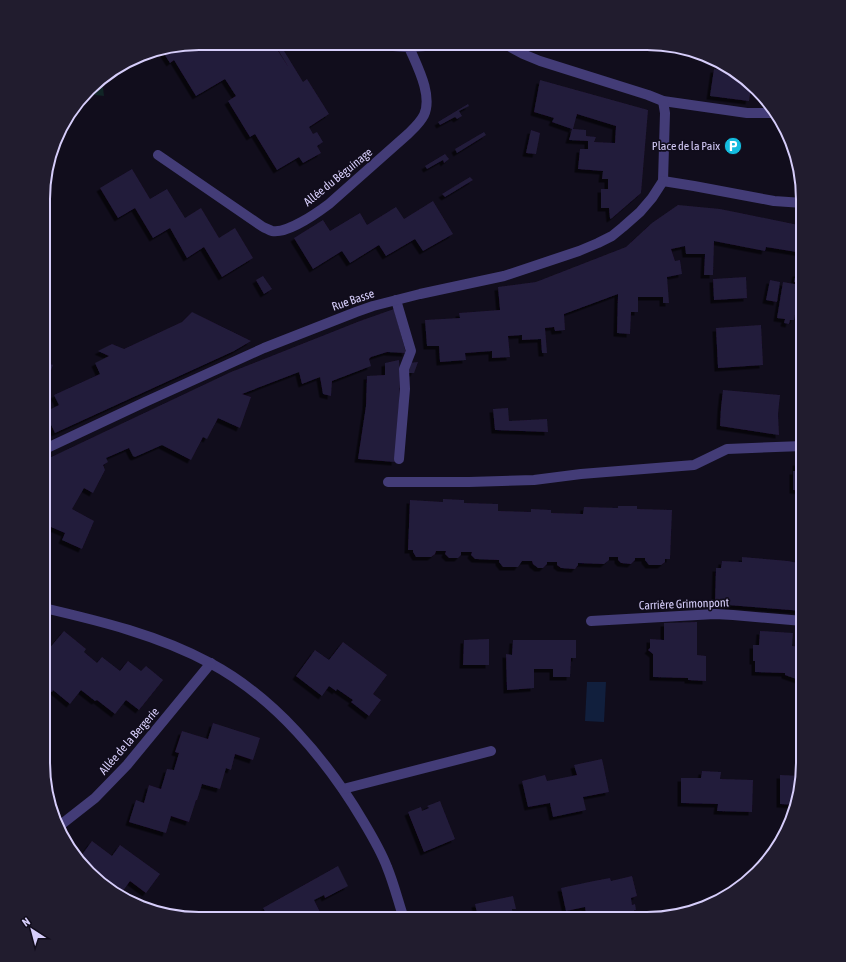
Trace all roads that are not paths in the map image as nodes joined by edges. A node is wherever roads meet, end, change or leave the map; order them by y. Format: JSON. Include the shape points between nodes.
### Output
{"nodes":[{"id":1,"x":410,"y":50,"type":"edge"},
{"id":2,"x":516,"y":50,"type":"edge"},
{"id":3,"x":663,"y":101,"type":"junction"},
{"id":4,"x":769,"y":113,"type":"edge"},
{"id":5,"x":158,"y":154,"type":"dead end"},
{"id":6,"x":663,"y":181,"type":"junction"},
{"id":7,"x":796,"y":203,"type":"edge"},
{"id":8,"x":396,"y":300,"type":"junction"},
{"id":9,"x":796,"y":446,"type":"edge"},
{"id":10,"x":50,"y":447,"type":"edge"},
{"id":11,"x":399,"y":459,"type":"dead end"},
{"id":12,"x":388,"y":482,"type":"dead end"},
{"id":13,"x":50,"y":610,"type":"edge"},
{"id":14,"x":796,"y":620,"type":"edge"},
{"id":15,"x":591,"y":621,"type":"dead end"},
{"id":16,"x":210,"y":663,"type":"junction"},
{"id":17,"x":491,"y":751,"type":"dead end"},
{"id":18,"x":343,"y":789,"type":"junction"},
{"id":19,"x":63,"y":823,"type":"edge"},
{"id":20,"x":402,"y":912,"type":"edge"}],
"edges":[{"from":1,"to":5,"type":"street","name":"Allée du Béguinage","via":[[425,87],[424,115],[419,124],[329,204],[283,231],[272,231],[263,227]]},
{"from":2,"to":3,"type":"street","via":[[540,61],[648,94]]},
{"from":3,"to":4,"type":"street","via":[[747,113]]},
{"from":3,"to":6,"type":"street"},
{"from":6,"to":7,"type":"street","via":[[774,201]]},
{"from":6,"to":8,"type":"street","name":"Rue Basse","via":[[640,212],[612,236],[598,244],[504,276]]},
{"from":8,"to":10,"type":"street","name":"Rue Basse","via":[[356,312],[264,348]]},
{"from":8,"to":11,"type":"street","via":[[411,351],[404,369],[405,389]]},
{"from":9,"to":12,"type":"street","via":[[727,449],[694,465],[534,480]]},
{"from":13,"to":16,"type":"street","via":[[152,638]]},
{"from":14,"to":15,"type":"street","name":"Carrière Grimonpont","via":[[715,614]]},
{"from":16,"to":18,"type":"street","via":[[235,678],[278,712],[311,747]]},
{"from":16,"to":19,"type":"street","name":"Allée de la Bergerie","via":[[127,765],[95,798]]},
{"from":17,"to":18,"type":"street"},
{"from":18,"to":20,"type":"street","via":[[376,844]]}]}
